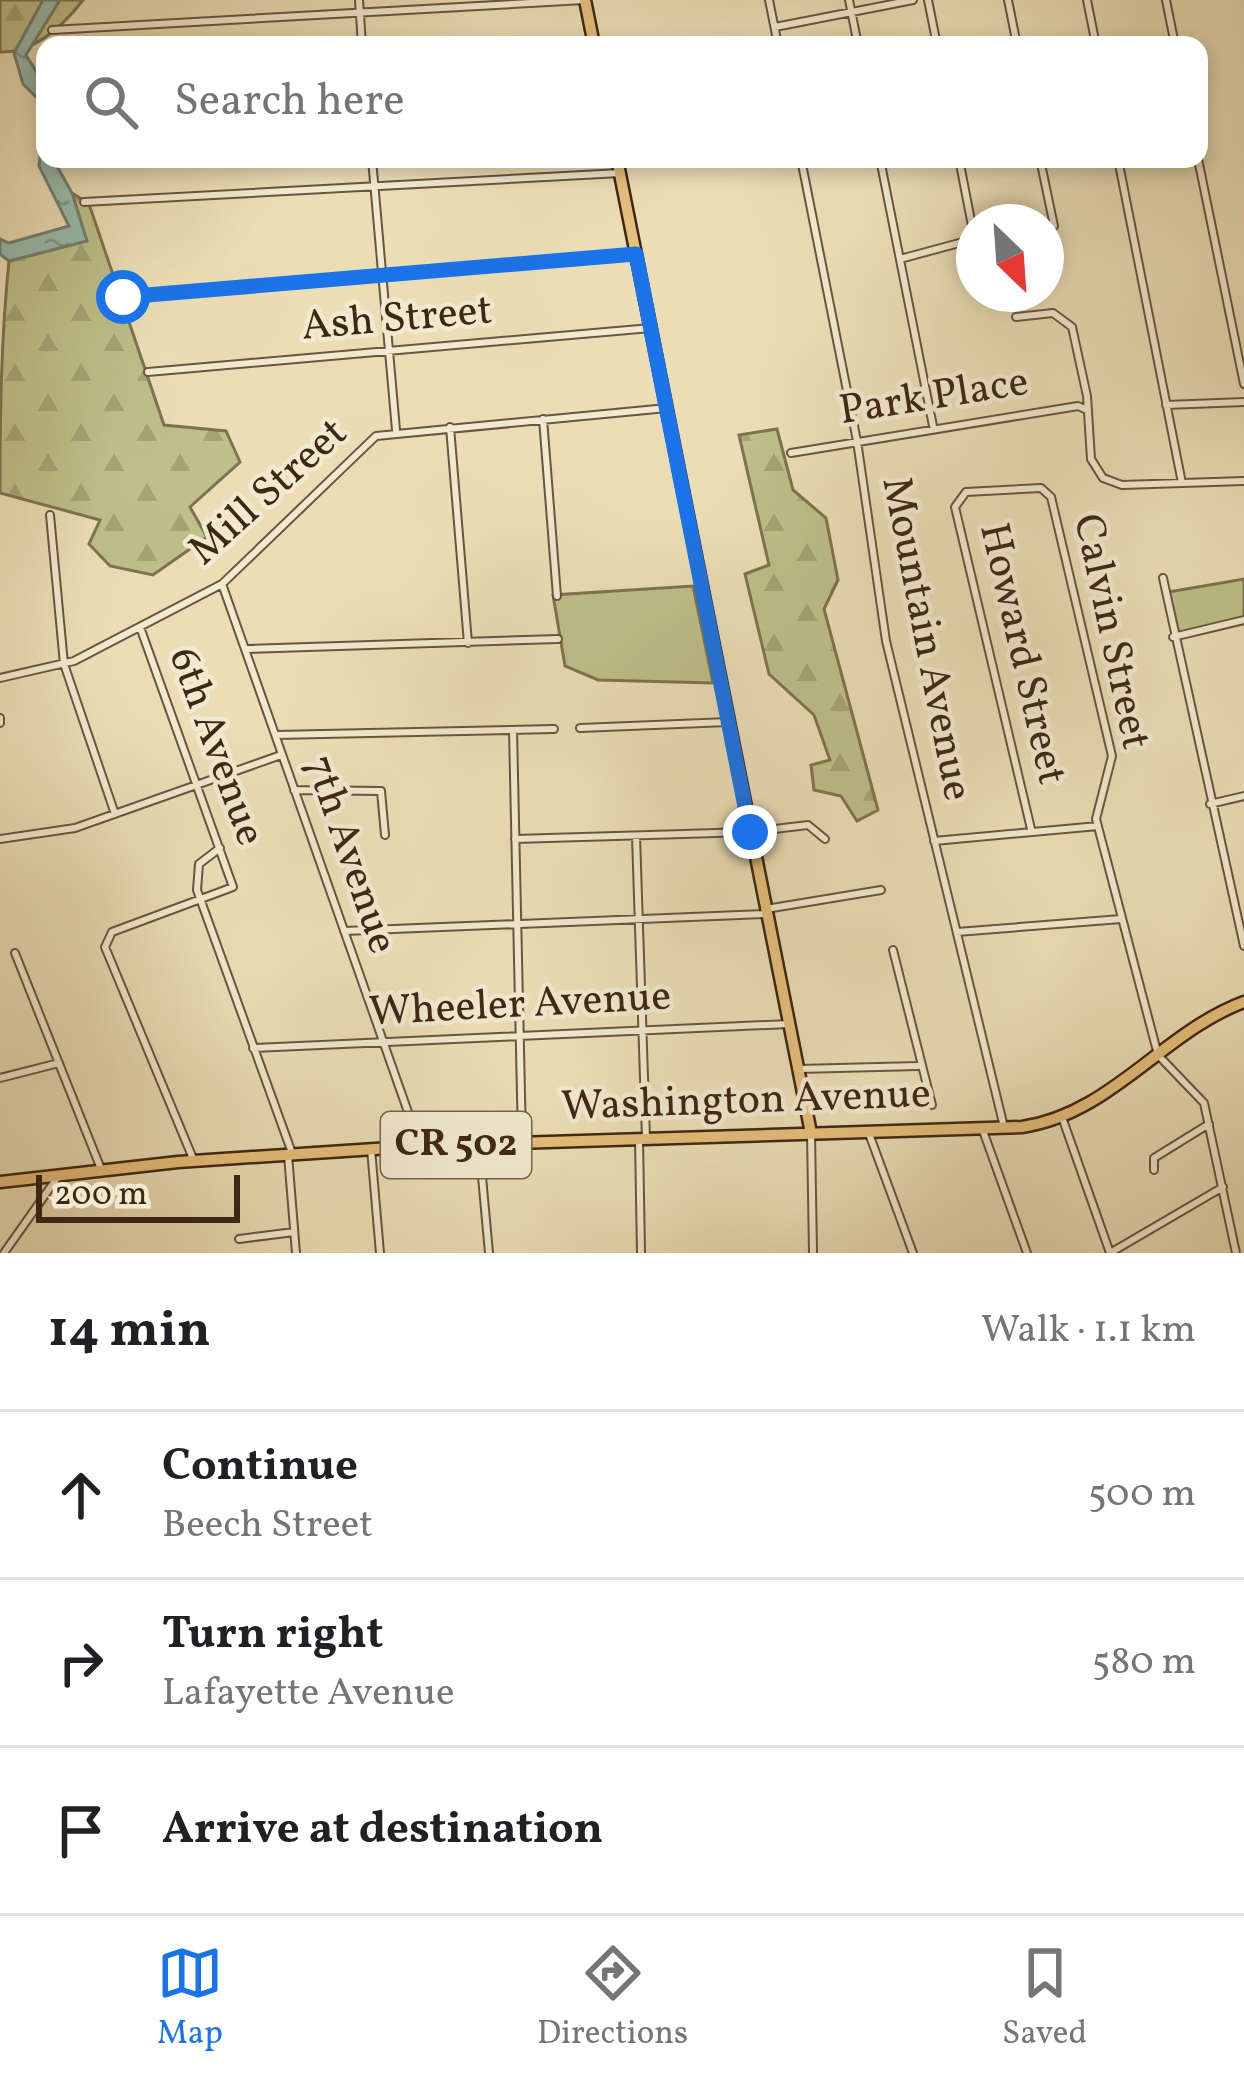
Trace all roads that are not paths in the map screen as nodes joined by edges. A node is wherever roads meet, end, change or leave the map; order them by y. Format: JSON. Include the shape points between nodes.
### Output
{"nodes":[{"id":1,"x":358,"y":0,"type":"edge"},
{"id":2,"x":584,"y":0,"type":"edge"},
{"id":3,"x":769,"y":0,"type":"edge"},
{"id":4,"x":848,"y":0,"type":"edge"},
{"id":5,"x":913,"y":0,"type":"edge"},
{"id":6,"x":928,"y":0,"type":"edge"},
{"id":7,"x":1008,"y":0,"type":"edge"},
{"id":8,"x":1087,"y":0,"type":"edge"},
{"id":9,"x":1166,"y":0,"type":"edge"},
{"id":10,"x":360,"y":12,"type":"junction"},
{"id":11,"x":851,"y":12,"type":"junction"},
{"id":12,"x":775,"y":27,"type":"junction"},
{"id":13,"x":52,"y":30,"type":"dead end"},
{"id":14,"x":361,"y":36,"type":"edge"},
{"id":15,"x":592,"y":36,"type":"edge"},
{"id":16,"x":776,"y":36,"type":"edge"},
{"id":17,"x":855,"y":36,"type":"edge"},
{"id":18,"x":935,"y":36,"type":"edge"},
{"id":19,"x":1016,"y":36,"type":"edge"},
{"id":20,"x":1094,"y":36,"type":"edge"},
{"id":21,"x":1173,"y":36,"type":"edge"},
{"id":22,"x":373,"y":168,"type":"edge"},
{"id":23,"x":619,"y":168,"type":"edge"},
{"id":24,"x":803,"y":168,"type":"edge"},
{"id":25,"x":882,"y":168,"type":"edge"},
{"id":26,"x":961,"y":168,"type":"edge"},
{"id":27,"x":1042,"y":168,"type":"edge"},
{"id":28,"x":1120,"y":168,"type":"edge"},
{"id":29,"x":1200,"y":168,"type":"edge"},
{"id":30,"x":620,"y":173,"type":"junction"},
{"id":31,"x":375,"y":187,"type":"junction"},
{"id":32,"x":84,"y":202,"type":"dead end"},
{"id":33,"x":967,"y":204,"type":"edge"},
{"id":34,"x":1049,"y":204,"type":"edge"},
{"id":35,"x":956,"y":244,"type":"edge"},
{"id":36,"x":636,"y":254,"type":"junction"},
{"id":37,"x":900,"y":259,"type":"junction"},
{"id":38,"x":382,"y":275,"type":"junction"},
{"id":39,"x":123,"y":297,"type":"dead end"},
{"id":40,"x":1016,"y":317,"type":"dead end"},
{"id":41,"x":651,"y":328,"type":"junction"},
{"id":42,"x":389,"y":351,"type":"junction"},
{"id":43,"x":148,"y":372,"type":"dead end"},
{"id":44,"x":1244,"y":385,"type":"edge"},
{"id":45,"x":1244,"y":402,"type":"edge"},
{"id":46,"x":1166,"y":405,"type":"junction"},
{"id":47,"x":667,"y":408,"type":"junction"},
{"id":48,"x":1087,"y":410,"type":"junction"},
{"id":49,"x":543,"y":418,"type":"junction"},
{"id":50,"x":450,"y":427,"type":"junction"},
{"id":51,"x":934,"y":427,"type":"junction"},
{"id":52,"x":396,"y":430,"type":"junction"},
{"id":53,"x":857,"y":442,"type":"junction"},
{"id":54,"x":791,"y":453,"type":"dead end"},
{"id":55,"x":1244,"y":481,"type":"edge"},
{"id":56,"x":1182,"y":483,"type":"junction"},
{"id":57,"x":1049,"y":495,"type":"joint"},
{"id":58,"x":50,"y":515,"type":"dead end"},
{"id":59,"x":1163,"y":578,"type":"dead end"},
{"id":60,"x":222,"y":584,"type":"junction"},
{"id":61,"x":557,"y":596,"type":"dead end"},
{"id":62,"x":1244,"y":620,"type":"edge"},
{"id":63,"x":140,"y":627,"type":"junction"},
{"id":64,"x":1173,"y":637,"type":"junction"},
{"id":65,"x":558,"y":639,"type":"dead end"},
{"id":66,"x":468,"y":643,"type":"junction"},
{"id":67,"x":246,"y":650,"type":"junction"},
{"id":68,"x":64,"y":664,"type":"junction"},
{"id":69,"x":0,"y":678,"type":"edge"},
{"id":70,"x":728,"y":722,"type":"junction"},
{"id":71,"x":580,"y":728,"type":"dead end"},
{"id":72,"x":554,"y":729,"type":"dead end"},
{"id":73,"x":513,"y":730,"type":"junction"},
{"id":74,"x":275,"y":735,"type":"junction"},
{"id":75,"x":281,"y":755,"type":"junction"},
{"id":76,"x":198,"y":785,"type":"junction"},
{"id":77,"x":294,"y":790,"type":"junction"},
{"id":78,"x":1244,"y":796,"type":"edge"},
{"id":79,"x":1210,"y":804,"type":"junction"},
{"id":80,"x":115,"y":814,"type":"junction"},
{"id":81,"x":1097,"y":826,"type":"junction"},
{"id":82,"x":1031,"y":830,"type":"junction"},
{"id":83,"x":750,"y":832,"type":"junction"},
{"id":84,"x":385,"y":835,"type":"dead end"},
{"id":85,"x":636,"y":835,"type":"junction"},
{"id":86,"x":515,"y":838,"type":"junction"},
{"id":87,"x":0,"y":839,"type":"edge"},
{"id":88,"x":825,"y":839,"type":"dead end"},
{"id":89,"x":934,"y":841,"type":"junction"},
{"id":90,"x":220,"y":848,"type":"junction"},
{"id":91,"x":880,"y":890,"type":"dead end"},
{"id":92,"x":200,"y":899,"type":"junction"},
{"id":93,"x":766,"y":911,"type":"junction"},
{"id":94,"x":1122,"y":918,"type":"junction"},
{"id":95,"x":639,"y":919,"type":"junction"},
{"id":96,"x":517,"y":924,"type":"junction"},
{"id":97,"x":344,"y":931,"type":"junction"},
{"id":98,"x":957,"y":932,"type":"junction"},
{"id":99,"x":1244,"y":946,"type":"edge"},
{"id":100,"x":893,"y":950,"type":"dead end"},
{"id":101,"x":15,"y":953,"type":"dead end"},
{"id":102,"x":1244,"y":1002,"type":"edge"},
{"id":103,"x":789,"y":1024,"type":"junction"},
{"id":104,"x":642,"y":1031,"type":"junction"},
{"id":105,"x":518,"y":1036,"type":"junction"},
{"id":106,"x":383,"y":1042,"type":"junction"},
{"id":107,"x":254,"y":1048,"type":"junction"},
{"id":108,"x":1158,"y":1055,"type":"junction"},
{"id":109,"x":59,"y":1063,"type":"junction"},
{"id":110,"x":918,"y":1066,"type":"junction"},
{"id":111,"x":798,"y":1070,"type":"junction"},
{"id":112,"x":0,"y":1078,"type":"edge"},
{"id":113,"x":932,"y":1105,"type":"dead end"},
{"id":114,"x":1063,"y":1120,"type":"junction"},
{"id":115,"x":1209,"y":1124,"type":"junction"},
{"id":116,"x":1004,"y":1127,"type":"junction"},
{"id":117,"x":982,"y":1128,"type":"junction"},
{"id":118,"x":868,"y":1132,"type":"junction"},
{"id":119,"x":811,"y":1133,"type":"junction"},
{"id":120,"x":642,"y":1138,"type":"junction"},
{"id":121,"x":522,"y":1142,"type":"junction"},
{"id":122,"x":479,"y":1144,"type":"junction"},
{"id":123,"x":420,"y":1146,"type":"junction"},
{"id":124,"x":371,"y":1149,"type":"junction"},
{"id":125,"x":290,"y":1155,"type":"junction"},
{"id":126,"x":194,"y":1161,"type":"junction"},
{"id":127,"x":101,"y":1169,"type":"junction"},
{"id":128,"x":1154,"y":1170,"type":"dead end"},
{"id":129,"x":58,"y":1174,"type":"junction"},
{"id":130,"x":0,"y":1181,"type":"edge"},
{"id":131,"x":1223,"y":1187,"type":"junction"},
{"id":132,"x":294,"y":1232,"type":"junction"},
{"id":133,"x":238,"y":1239,"type":"dead end"},
{"id":134,"x":4,"y":1253,"type":"edge"},
{"id":135,"x":296,"y":1253,"type":"edge"},
{"id":136,"x":380,"y":1253,"type":"edge"},
{"id":137,"x":489,"y":1253,"type":"edge"},
{"id":138,"x":641,"y":1253,"type":"edge"},
{"id":139,"x":813,"y":1253,"type":"edge"},
{"id":140,"x":913,"y":1253,"type":"edge"},
{"id":141,"x":1027,"y":1253,"type":"edge"},
{"id":142,"x":1111,"y":1253,"type":"edge"},
{"id":143,"x":1236,"y":1253,"type":"edge"}],
"edges":[{"from":1,"to":10,"type":"street"},
{"from":2,"to":10,"type":"street"},
{"from":2,"to":15,"type":"main road"},
{"from":3,"to":12,"type":"street"},
{"from":4,"to":11,"type":"street"},
{"from":5,"to":11,"type":"street"},
{"from":6,"to":18,"type":"street"},
{"from":7,"to":19,"type":"street"},
{"from":8,"to":20,"type":"street"},
{"from":9,"to":21,"type":"street"},
{"from":10,"to":13,"type":"street"},
{"from":10,"to":14,"type":"street"},
{"from":11,"to":12,"type":"street"},
{"from":11,"to":17,"type":"street"},
{"from":12,"to":16,"type":"street"},
{"from":22,"to":31,"type":"street"},
{"from":23,"to":30,"type":"main road"},
{"from":24,"to":53,"type":"street","name":"Mountain Avenue"},
{"from":25,"to":37,"type":"street"},
{"from":26,"to":33,"type":"street"},
{"from":27,"to":34,"type":"street"},
{"from":28,"to":46,"type":"street"},
{"from":29,"to":44,"type":"street"},
{"from":30,"to":31,"type":"street"},
{"from":30,"to":36,"type":"main road"},
{"from":31,"to":32,"type":"street"},
{"from":31,"to":38,"type":"street"},
{"from":35,"to":37,"type":"street"},
{"from":36,"to":38,"type":"street"},
{"from":36,"to":41,"type":"main road"},
{"from":37,"to":51,"type":"street"},
{"from":38,"to":39,"type":"street"},
{"from":38,"to":42,"type":"street"},
{"from":40,"to":48,"type":"street","via":[[1053,313],[1069,322]]},
{"from":41,"to":42,"type":"street","name":"Ash Street"},
{"from":41,"to":47,"type":"main road"},
{"from":42,"to":43,"type":"street","name":"Ash Street"},
{"from":42,"to":52,"type":"street"},
{"from":45,"to":46,"type":"street"},
{"from":46,"to":56,"type":"street"},
{"from":47,"to":49,"type":"street","name":"Mill Street"},
{"from":47,"to":70,"type":"main road"},
{"from":48,"to":51,"type":"street","name":"Park Place"},
{"from":48,"to":56,"type":"street","via":[[1092,462],[1103,478]]},
{"from":49,"to":50,"type":"street","name":"Mill Street"},
{"from":49,"to":61,"type":"street"},
{"from":50,"to":52,"type":"street","name":"Mill Street"},
{"from":50,"to":66,"type":"street"},
{"from":51,"to":53,"type":"street","name":"Park Place"},
{"from":52,"to":60,"type":"street","name":"Mill Street","via":[[370,439]]},
{"from":53,"to":54,"type":"street","name":"Park Place"},
{"from":53,"to":89,"type":"street","name":"Mountain Avenue","via":[[882,617]]},
{"from":55,"to":56,"type":"street"},
{"from":57,"to":81,"type":"street","name":"Calvin Street","via":[[1112,756]]},
{"from":57,"to":82,"type":"street","name":"Howard Street","via":[[1041,488],[962,494],[955,507]]},
{"from":58,"to":68,"type":"street"},
{"from":59,"to":64,"type":"street"},
{"from":60,"to":63,"type":"street","name":"Mill Street"},
{"from":60,"to":67,"type":"street","name":"7th Avenue"},
{"from":62,"to":64,"type":"street"},
{"from":63,"to":68,"type":"street","name":"Mill Street"},
{"from":63,"to":76,"type":"street","name":"6th Avenue"},
{"from":64,"to":79,"type":"street"},
{"from":65,"to":66,"type":"street"},
{"from":66,"to":67,"type":"street"},
{"from":67,"to":74,"type":"street","name":"7th Avenue"},
{"from":68,"to":69,"type":"street","name":"Mill Street"},
{"from":68,"to":80,"type":"street"},
{"from":70,"to":71,"type":"street"},
{"from":70,"to":83,"type":"main road"},
{"from":72,"to":73,"type":"street"},
{"from":73,"to":74,"type":"street"},
{"from":73,"to":86,"type":"street"},
{"from":74,"to":75,"type":"street","name":"7th Avenue"},
{"from":75,"to":76,"type":"street"},
{"from":75,"to":77,"type":"street","name":"7th Avenue"},
{"from":76,"to":80,"type":"street"},
{"from":76,"to":90,"type":"street","name":"6th Avenue"},
{"from":77,"to":84,"type":"street","via":[[377,789],[386,799]]},
{"from":77,"to":97,"type":"street","name":"7th Avenue"},
{"from":78,"to":79,"type":"street"},
{"from":79,"to":99,"type":"street"},
{"from":80,"to":87,"type":"street"},
{"from":81,"to":82,"type":"street"},
{"from":81,"to":94,"type":"street","name":"Calvin Street"},
{"from":82,"to":89,"type":"street"},
{"from":83,"to":85,"type":"street"},
{"from":83,"to":88,"type":"street","via":[[808,825]]},
{"from":83,"to":93,"type":"main road"},
{"from":85,"to":86,"type":"street"},
{"from":85,"to":95,"type":"street"},
{"from":86,"to":96,"type":"street"},
{"from":89,"to":98,"type":"street","name":"Mountain Avenue"},
{"from":90,"to":92,"type":"street","via":[[199,864]]},
{"from":90,"to":92,"type":"street","name":"6th Avenue","via":[[233,886]]},
{"from":91,"to":93,"type":"street"},
{"from":92,"to":107,"type":"street"},
{"from":92,"to":126,"type":"street","via":[[106,938]]},
{"from":93,"to":95,"type":"street"},
{"from":93,"to":103,"type":"main road"},
{"from":94,"to":98,"type":"street"},
{"from":94,"to":108,"type":"street","name":"Calvin Street"},
{"from":95,"to":96,"type":"street"},
{"from":95,"to":104,"type":"street"},
{"from":96,"to":97,"type":"street"},
{"from":96,"to":105,"type":"street"},
{"from":97,"to":106,"type":"street","name":"7th Avenue"},
{"from":98,"to":116,"type":"street","name":"Mountain Avenue"},
{"from":100,"to":110,"type":"street"},
{"from":101,"to":109,"type":"street"},
{"from":102,"to":108,"type":"main road","name":"Washington Avenue","number":"CR 502"},
{"from":103,"to":104,"type":"street","name":"Wheeler Avenue"},
{"from":103,"to":111,"type":"main road"},
{"from":104,"to":105,"type":"street","name":"Wheeler Avenue"},
{"from":104,"to":120,"type":"street"},
{"from":105,"to":106,"type":"street","name":"Wheeler Avenue"},
{"from":105,"to":121,"type":"street"},
{"from":106,"to":107,"type":"street","name":"Wheeler Avenue"},
{"from":106,"to":123,"type":"street","name":"7th Avenue"},
{"from":107,"to":125,"type":"street"},
{"from":108,"to":114,"type":"main road","name":"Washington Avenue","number":"CR 502"},
{"from":108,"to":115,"type":"street","via":[[1200,1096]]},
{"from":109,"to":112,"type":"street"},
{"from":109,"to":127,"type":"street"},
{"from":110,"to":111,"type":"street"},
{"from":110,"to":113,"type":"street"},
{"from":111,"to":119,"type":"main road"},
{"from":114,"to":116,"type":"main road","name":"Washington Avenue","number":"CR 502"},
{"from":114,"to":142,"type":"street"},
{"from":115,"to":128,"type":"street","via":[[1154,1158]]},
{"from":115,"to":131,"type":"street"},
{"from":116,"to":117,"type":"main road","name":"Washington Avenue","number":"CR 502"},
{"from":117,"to":118,"type":"main road","name":"Washington Avenue","number":"CR 502"},
{"from":117,"to":141,"type":"street"},
{"from":118,"to":119,"type":"main road","name":"Washington Avenue","number":"CR 502"},
{"from":118,"to":140,"type":"street"},
{"from":119,"to":120,"type":"main road","name":"Washington Avenue","number":"CR 502"},
{"from":119,"to":139,"type":"street"},
{"from":120,"to":121,"type":"main road","name":"Washington Avenue","number":"CR 502"},
{"from":120,"to":138,"type":"street"},
{"from":121,"to":122,"type":"main road","name":"Washington Avenue","number":"CR 502"},
{"from":122,"to":123,"type":"main road","name":"Washington Avenue","number":"CR 502"},
{"from":122,"to":137,"type":"street"},
{"from":123,"to":124,"type":"main road","name":"Washington Avenue","number":"CR 502"},
{"from":124,"to":125,"type":"main road","name":"Washington Avenue","number":"CR 502"},
{"from":124,"to":136,"type":"street"},
{"from":125,"to":126,"type":"main road","name":"Washington Avenue","number":"CR 502"},
{"from":125,"to":132,"type":"street"},
{"from":126,"to":127,"type":"main road","name":"Washington Avenue","number":"CR 502"},
{"from":127,"to":129,"type":"main road","name":"Washington Avenue","number":"CR 502"},
{"from":129,"to":130,"type":"main road","name":"Washington Avenue","number":"CR 502"},
{"from":129,"to":134,"type":"street"},
{"from":131,"to":142,"type":"street"},
{"from":131,"to":143,"type":"street"},
{"from":132,"to":133,"type":"street"},
{"from":132,"to":135,"type":"street"}]}
